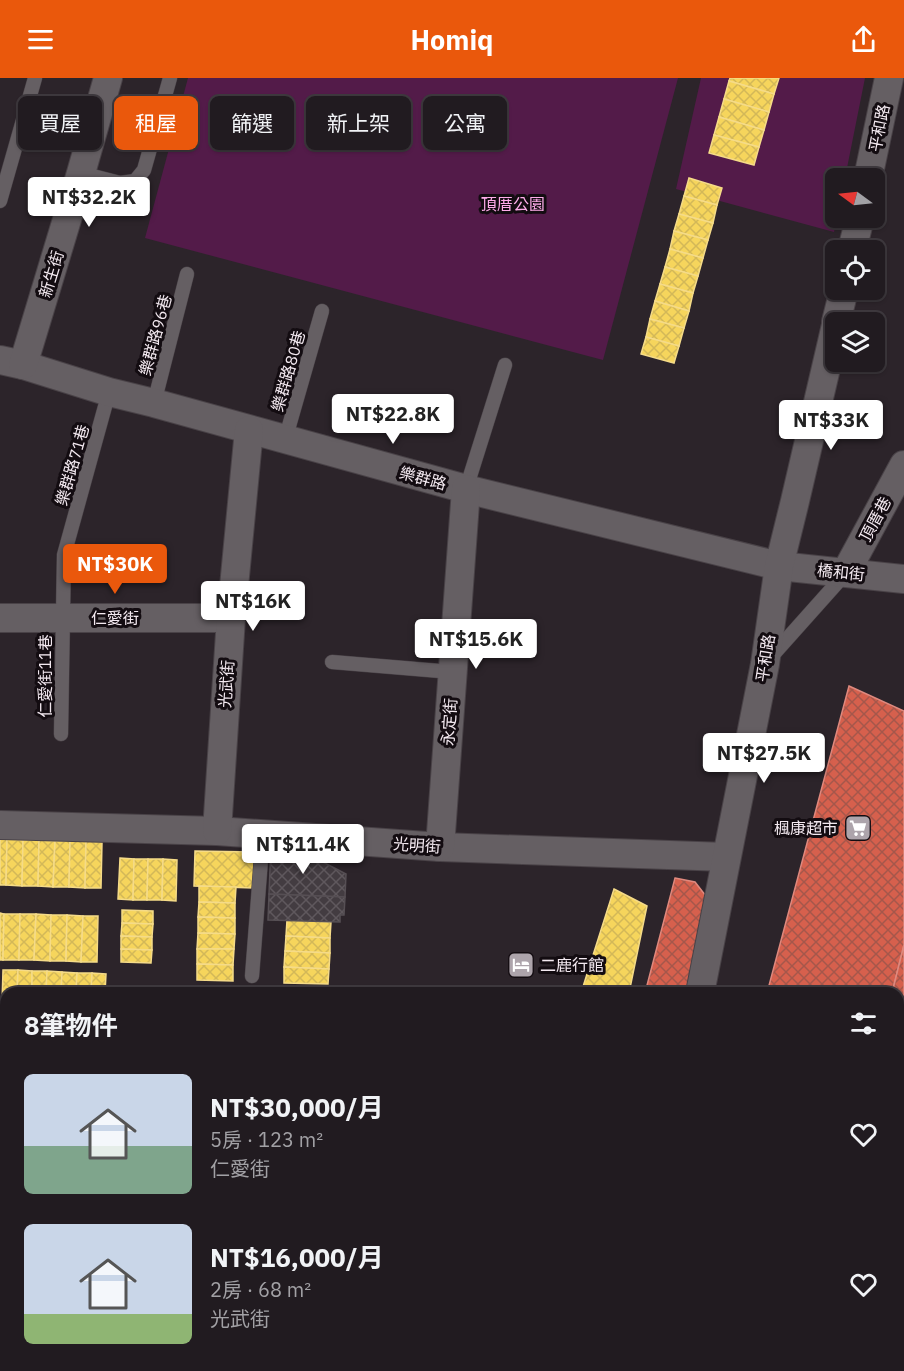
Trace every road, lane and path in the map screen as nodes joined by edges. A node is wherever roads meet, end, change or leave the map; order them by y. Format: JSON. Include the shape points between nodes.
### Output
{"nodes":[{"id":1,"x":35,"y":78,"type":"edge"},
{"id":2,"x":108,"y":78,"type":"edge"},
{"id":3,"x":170,"y":78,"type":"edge"},
{"id":4,"x":889,"y":78,"type":"edge"},
{"id":5,"x":870,"y":168,"type":"edge"},
{"id":6,"x":81,"y":173,"type":"junction"},
{"id":7,"x":0,"y":201,"type":"edge"},
{"id":8,"x":187,"y":274,"type":"dead end"},
{"id":9,"x":322,"y":310,"type":"dead end"},
{"id":10,"x":11,"y":363,"type":"edge"},
{"id":11,"x":505,"y":365,"type":"dead end"},
{"id":12,"x":825,"y":371,"type":"edge"},
{"id":13,"x":109,"y":392,"type":"junction"},
{"id":14,"x":154,"y":403,"type":"junction"},
{"id":15,"x":249,"y":430,"type":"junction"},
{"id":16,"x":285,"y":440,"type":"junction"},
{"id":17,"x":904,"y":465,"type":"edge"},
{"id":18,"x":466,"y":489,"type":"junction"},
{"id":19,"x":778,"y":566,"type":"junction"},
{"id":20,"x":846,"y":572,"type":"junction"},
{"id":21,"x":904,"y":579,"type":"edge"},
{"id":22,"x":0,"y":618,"type":"edge"},
{"id":23,"x":62,"y":618,"type":"junction"},
{"id":24,"x":231,"y":618,"type":"junction"},
{"id":25,"x":332,"y":662,"type":"dead end"},
{"id":26,"x":765,"y":664,"type":"junction"},
{"id":27,"x":453,"y":672,"type":"junction"},
{"id":28,"x":61,"y":734,"type":"dead end"},
{"id":29,"x":0,"y":825,"type":"edge"},
{"id":30,"x":217,"y":831,"type":"junction"},
{"id":31,"x":263,"y":834,"type":"junction"},
{"id":32,"x":440,"y":847,"type":"junction"},
{"id":33,"x":726,"y":857,"type":"junction"},
{"id":34,"x":252,"y":976,"type":"dead end"},
{"id":35,"x":701,"y":987,"type":"edge"}],
"edges":[{"from":1,"to":7,"type":"lane"},
{"from":2,"to":6,"type":"street","name":"新生街"},
{"from":3,"to":6,"type":"lane","via":[[144,170],[135,181],[120,183]]},
{"from":4,"to":5,"type":"street","name":"平和路"},
{"from":6,"to":10,"type":"street","name":"新生街"},
{"from":8,"to":14,"type":"lane","name":"樂群路96巷"},
{"from":9,"to":16,"type":"lane","name":"樂群路80巷"},
{"from":10,"to":13,"type":"street","name":"樂群路"},
{"from":11,"to":18,"type":"lane"},
{"from":12,"to":19,"type":"street","name":"平和路"},
{"from":13,"to":14,"type":"street","name":"樂群路"},
{"from":13,"to":23,"type":"lane","name":"樂群路71巷","via":[[64,555]]},
{"from":14,"to":15,"type":"street","name":"樂群路"},
{"from":15,"to":16,"type":"street","name":"樂群路"},
{"from":15,"to":24,"type":"street","name":"光武街"},
{"from":16,"to":18,"type":"street","name":"樂群路"},
{"from":17,"to":20,"type":"street","name":"頂厝巷"},
{"from":18,"to":19,"type":"street","name":"樂群路"},
{"from":18,"to":27,"type":"street","name":"永定街"},
{"from":19,"to":20,"type":"street","name":"橋和街"},
{"from":19,"to":26,"type":"street","name":"平和路"},
{"from":20,"to":21,"type":"street","name":"橋和街"},
{"from":20,"to":26,"type":"lane"},
{"from":22,"to":23,"type":"street","name":"仁愛街"},
{"from":23,"to":24,"type":"street","name":"仁愛街"},
{"from":23,"to":28,"type":"lane","name":"仁愛街11巷"},
{"from":24,"to":30,"type":"street","name":"光武街"},
{"from":25,"to":27,"type":"lane"},
{"from":26,"to":33,"type":"street","name":"平和路"},
{"from":27,"to":32,"type":"street","name":"永定街"},
{"from":29,"to":30,"type":"street","name":"光明街"},
{"from":30,"to":31,"type":"street","name":"光明街"},
{"from":31,"to":32,"type":"street","name":"光明街"},
{"from":31,"to":34,"type":"lane"},
{"from":32,"to":33,"type":"street","name":"光明街"},
{"from":33,"to":35,"type":"street","name":"平和路"}]}
